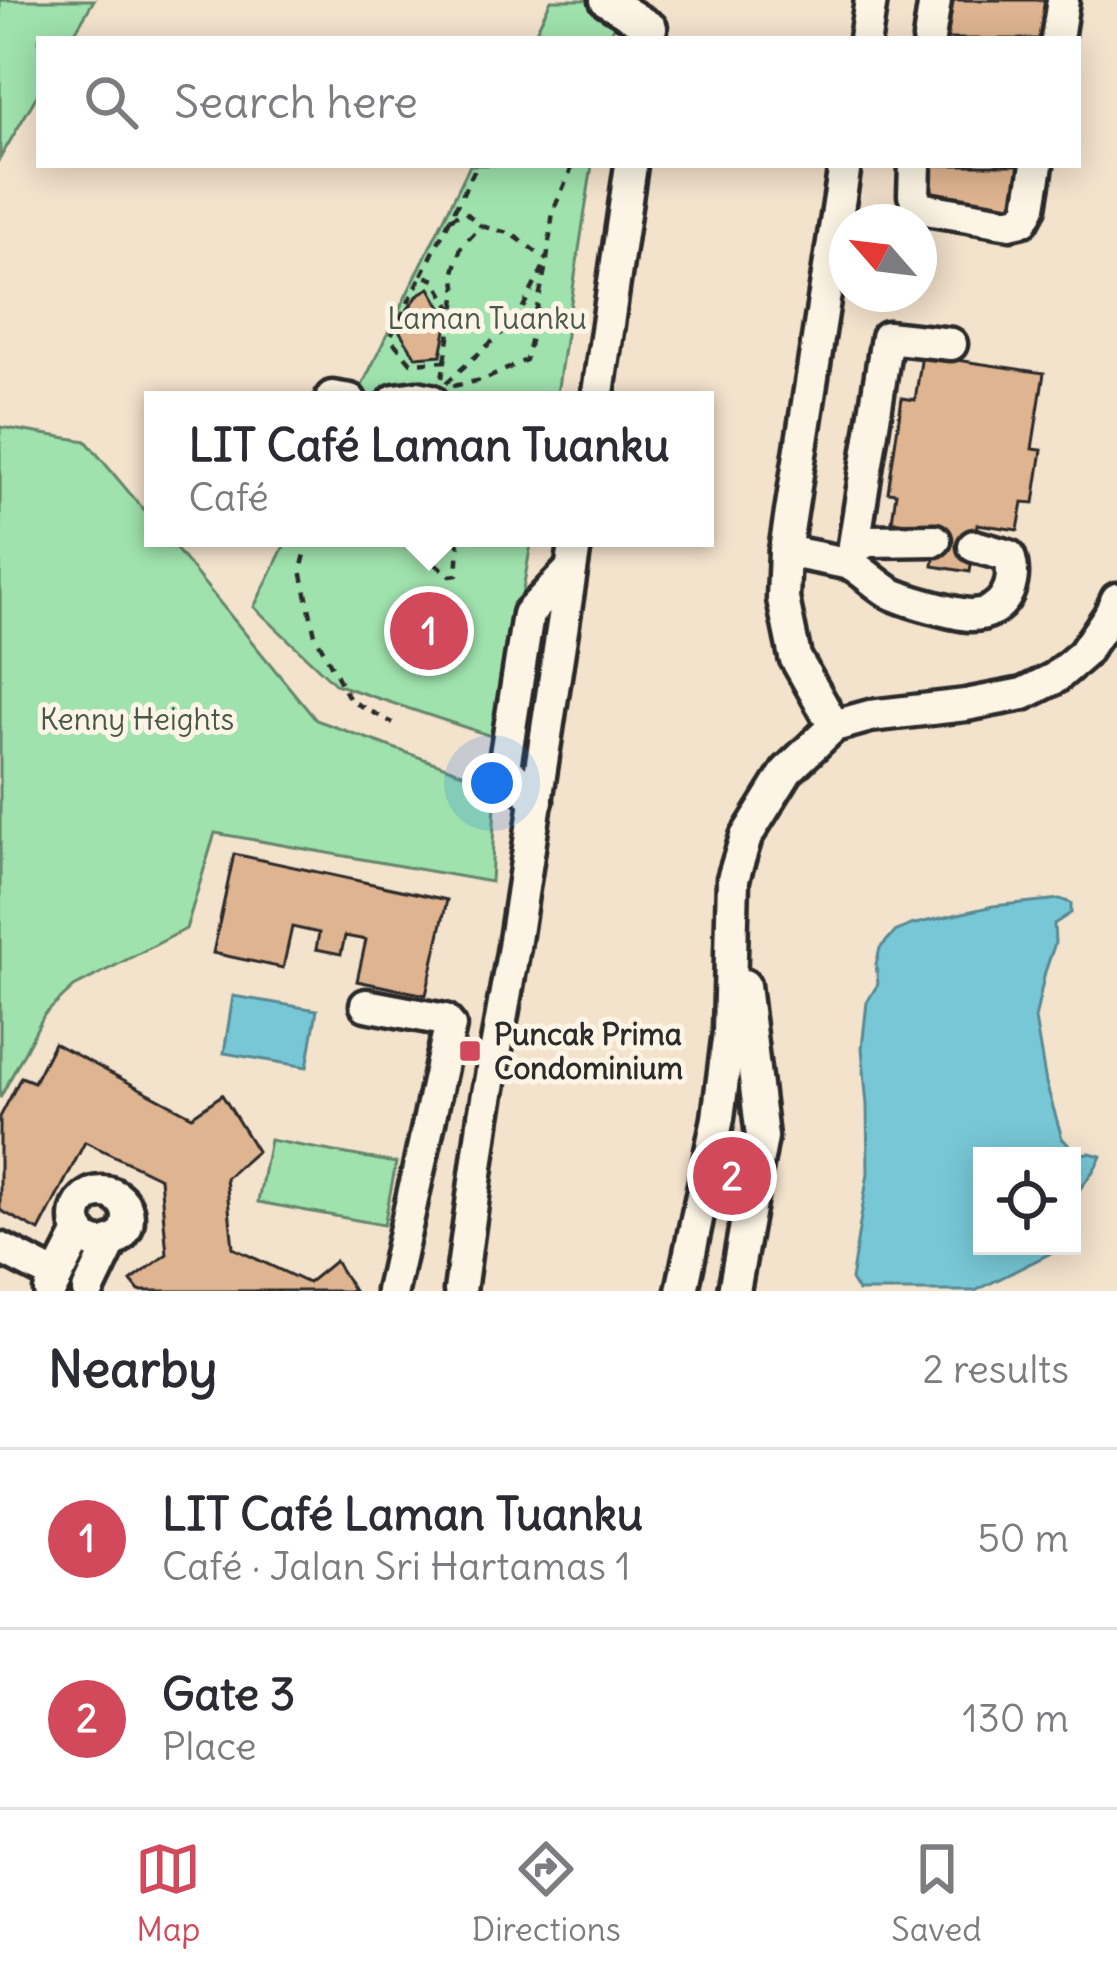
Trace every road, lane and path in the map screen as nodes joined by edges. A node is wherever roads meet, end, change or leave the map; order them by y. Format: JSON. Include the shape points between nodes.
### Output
{"nodes":[{"id":1,"x":606,"y":0,"type":"edge"},
{"id":2,"x":871,"y":0,"type":"edge"},
{"id":3,"x":935,"y":0,"type":"edge"},
{"id":4,"x":1063,"y":0,"type":"edge"},
{"id":5,"x":652,"y":22,"type":"edge"},
{"id":6,"x":865,"y":36,"type":"edge"},
{"id":7,"x":929,"y":36,"type":"edge"},
{"id":8,"x":1057,"y":36,"type":"edge"},
{"id":9,"x":476,"y":168,"type":"edge"},
{"id":10,"x":571,"y":168,"type":"edge"},
{"id":11,"x":631,"y":168,"type":"edge"},
{"id":12,"x":845,"y":168,"type":"edge"},
{"id":13,"x":915,"y":168,"type":"edge"},
{"id":14,"x":1036,"y":168,"type":"edge"},
{"id":15,"x":450,"y":219,"type":"junction"},
{"id":16,"x":481,"y":226,"type":"junction"},
{"id":17,"x":547,"y":260,"type":"junction"},
{"id":18,"x":422,"y":275,"type":"junction"},
{"id":19,"x":454,"y":311,"type":"junction"},
{"id":20,"x":951,"y":344,"type":"dead end"},
{"id":21,"x":447,"y":361,"type":"junction"},
{"id":22,"x":436,"y":391,"type":"edge"},
{"id":23,"x":439,"y":391,"type":"edge"},
{"id":24,"x":448,"y":391,"type":"edge"},
{"id":25,"x":598,"y":391,"type":"edge"},
{"id":26,"x":934,"y":540,"type":"dead end"},
{"id":27,"x":974,"y":546,"type":"dead end"},
{"id":28,"x":307,"y":547,"type":"edge"},
{"id":29,"x":417,"y":547,"type":"edge"},
{"id":30,"x":459,"y":547,"type":"edge"},
{"id":31,"x":575,"y":547,"type":"edge"},
{"id":32,"x":785,"y":551,"type":"junction"},
{"id":33,"x":853,"y":556,"type":"junction"},
{"id":34,"x":1117,"y":599,"type":"edge"},
{"id":35,"x":393,"y":723,"type":"dead end"},
{"id":36,"x":834,"y":726,"type":"junction"},
{"id":37,"x":733,"y":933,"type":"junction"},
{"id":38,"x":366,"y":1005,"type":"dead end"},
{"id":39,"x":718,"y":1118,"type":"junction"},
{"id":40,"x":761,"y":1124,"type":"junction"},
{"id":41,"x":80,"y":1232,"type":"junction"},
{"id":42,"x":112,"y":1241,"type":"junction"},
{"id":43,"x":0,"y":1248,"type":"edge"},
{"id":44,"x":54,"y":1284,"type":"edge"},
{"id":45,"x":460,"y":1288,"type":"edge"},
{"id":46,"x":88,"y":1291,"type":"edge"},
{"id":47,"x":392,"y":1291,"type":"edge"},
{"id":48,"x":682,"y":1291,"type":"edge"},
{"id":49,"x":734,"y":1291,"type":"edge"}],
"edges":[{"from":1,"to":5,"type":"street"},
{"from":2,"to":6,"type":"street"},
{"from":3,"to":7,"type":"street"},
{"from":4,"to":8,"type":"street"},
{"from":9,"to":15,"type":"path"},
{"from":10,"to":17,"type":"path","via":[[553,211]]},
{"from":11,"to":25,"type":"street"},
{"from":12,"to":32,"type":"street"},
{"from":13,"to":14,"type":"street","via":[[920,208],[1010,223],[1023,220],[1030,206]]},
{"from":15,"to":16,"type":"path","via":[[464,211]]},
{"from":15,"to":18,"type":"path"},
{"from":16,"to":17,"type":"path","via":[[512,234]]},
{"from":16,"to":19,"type":"path","via":[[461,247]]},
{"from":17,"to":23,"type":"path","via":[[517,319]]},
{"from":17,"to":24,"type":"path","via":[[526,360]]},
{"from":18,"to":19,"type":"path"},
{"from":18,"to":21,"type":"path","via":[[390,338],[411,363]]},
{"from":19,"to":21,"type":"path"},
{"from":20,"to":33,"type":"street","via":[[887,337]]},
{"from":21,"to":22,"type":"path"},
{"from":26,"to":33,"type":"street","via":[[868,541]]},
{"from":27,"to":33,"type":"street","via":[[1009,556],[1013,569],[1003,604],[972,616],[890,592]]},
{"from":28,"to":35,"type":"path","via":[[301,570],[315,635],[350,700]]},
{"from":29,"to":30,"type":"path","via":[[450,576],[457,575]]},
{"from":31,"to":45,"type":"street"},
{"from":32,"to":33,"type":"street"},
{"from":32,"to":36,"type":"street","via":[[783,599],[795,657]]},
{"from":34,"to":36,"type":"street","via":[[1083,654],[1023,694]]},
{"from":36,"to":37,"type":"street","via":[[787,771],[746,837],[733,879]]},
{"from":37,"to":39,"type":"street"},
{"from":37,"to":40,"type":"street"},
{"from":38,"to":47,"type":"street","via":[[450,1026]]},
{"from":39,"to":40,"type":"street"},
{"from":39,"to":48,"type":"street"},
{"from":40,"to":49,"type":"street"},
{"from":41,"to":42,"type":"street","via":[[94,1243]]},
{"from":41,"to":42,"type":"street","via":[[79,1206],[109,1193],[127,1221]]},
{"from":41,"to":44,"type":"street"},
{"from":42,"to":46,"type":"street"},
{"from":43,"to":44,"type":"street"}]}
